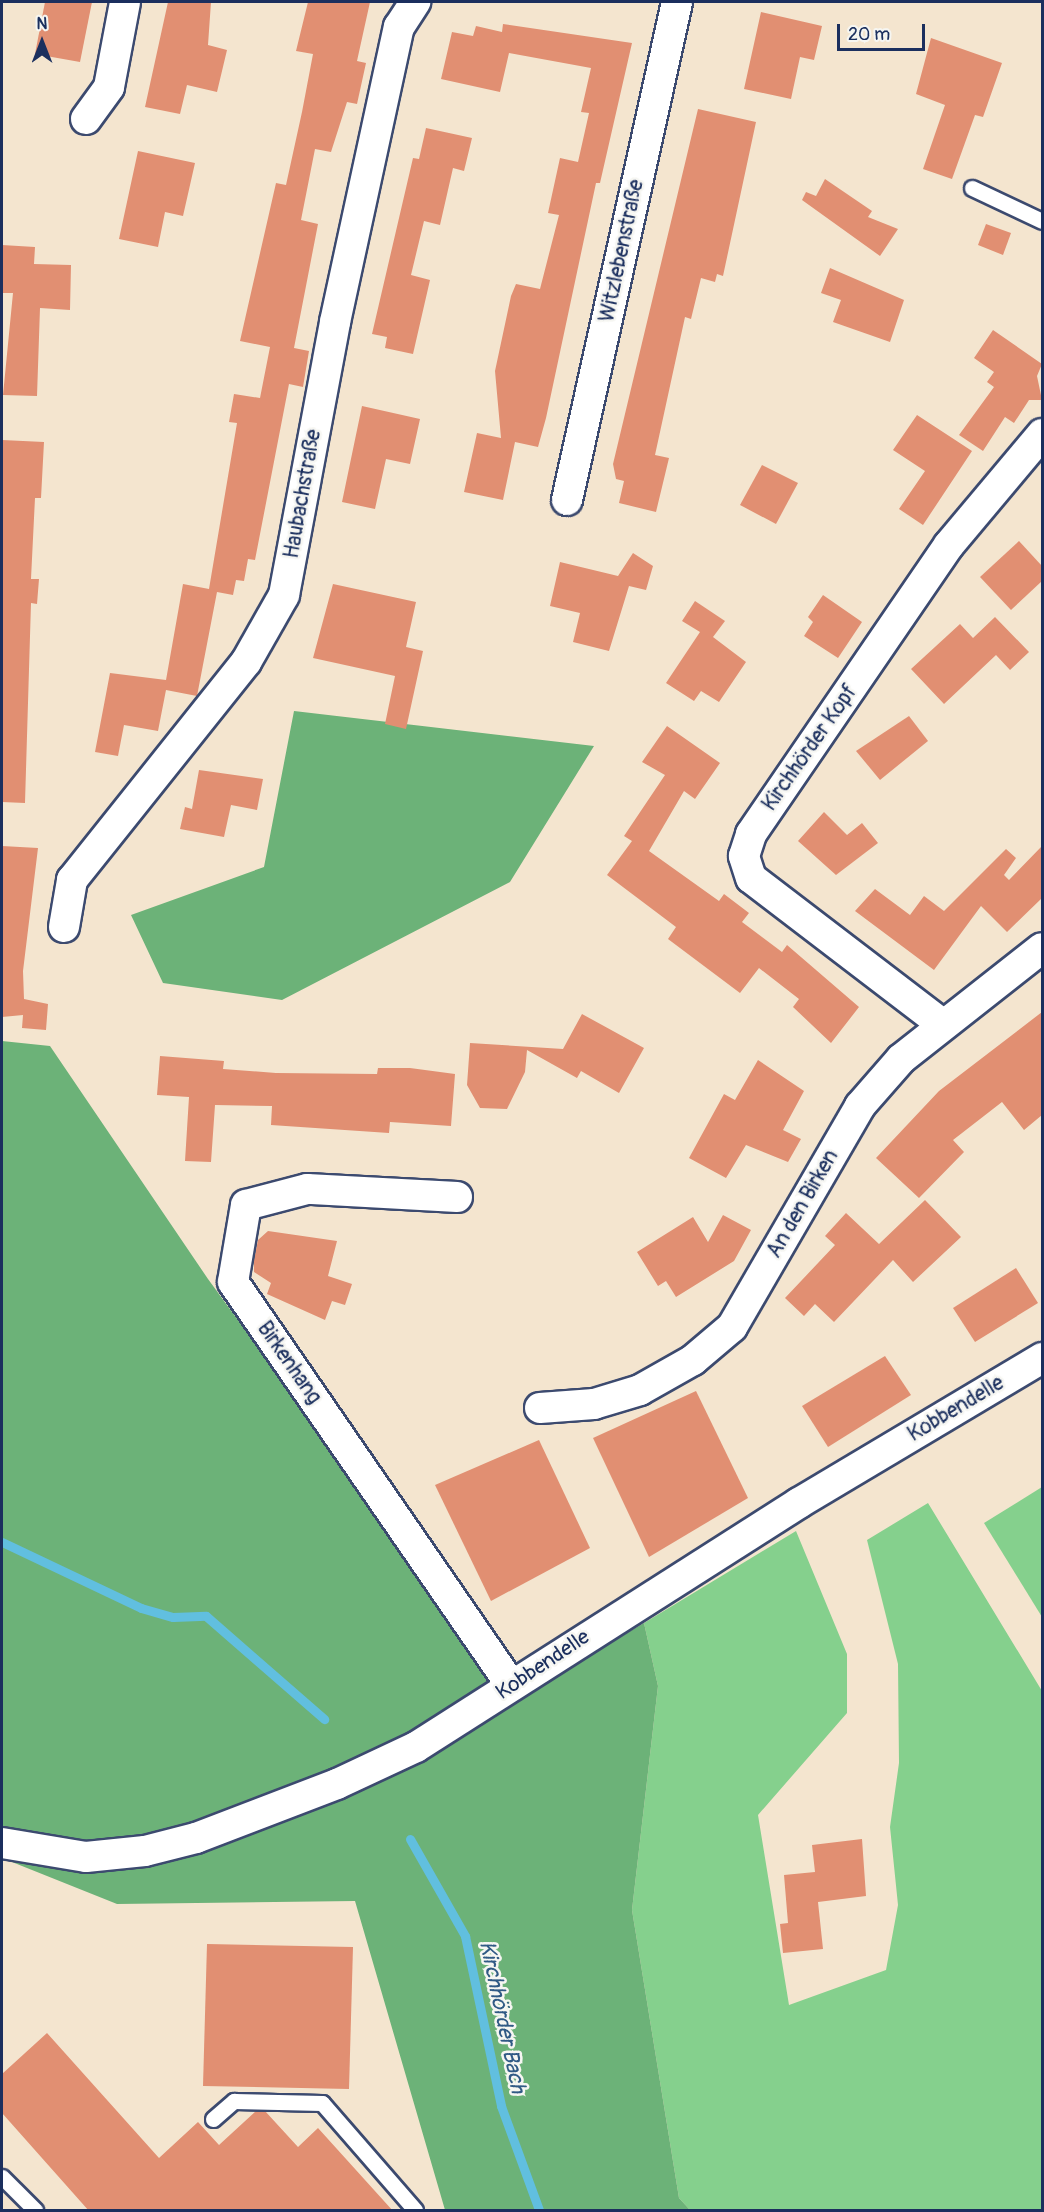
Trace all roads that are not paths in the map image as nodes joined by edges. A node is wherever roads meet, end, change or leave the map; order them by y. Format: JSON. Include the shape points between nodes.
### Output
{"nodes":[{"id":1,"x":125,"y":2,"type":"edge"},
{"id":2,"x":415,"y":2,"type":"edge"},
{"id":3,"x":677,"y":2,"type":"edge"},
{"id":4,"x":86,"y":119,"type":"dead end"},
{"id":5,"x":972,"y":188,"type":"dead end"},
{"id":6,"x":1042,"y":221,"type":"edge"},
{"id":7,"x":1042,"y":434,"type":"edge"},
{"id":8,"x":567,"y":500,"type":"dead end"},
{"id":9,"x":64,"y":927,"type":"dead end"},
{"id":10,"x":1042,"y":948,"type":"edge"},
{"id":11,"x":942,"y":1024,"type":"junction"},
{"id":12,"x":457,"y":1197,"type":"dead end"},
{"id":13,"x":1042,"y":1358,"type":"edge"},
{"id":14,"x":540,"y":1408,"type":"dead end"},
{"id":15,"x":510,"y":1684,"type":"junction"},
{"id":16,"x":2,"y":1843,"type":"edge"},
{"id":17,"x":213,"y":2120,"type":"dead end"},
{"id":18,"x":2,"y":2177,"type":"edge"},
{"id":19,"x":35,"y":2211,"type":"edge"},
{"id":20,"x":414,"y":2211,"type":"edge"}],
"edges":[{"from":1,"to":4,"type":"street","via":[[109,87]]},
{"from":2,"to":9,"type":"street","name":"Haubachstraße","via":[[399,27],[334,322],[284,595],[246,662],[72,880]]},
{"from":3,"to":8,"type":"street","name":"Witzlebenstraße"},
{"from":5,"to":6,"type":"lane"},
{"from":7,"to":11,"type":"street","name":"Kirchhörder Kopf","via":[[949,545],[751,834],[744,856],[751,878]]},
{"from":10,"to":11,"type":"street","name":"An den Birken"},
{"from":11,"to":14,"type":"street","name":"An den Birken","via":[[901,1059],[860,1106],[732,1327],[693,1360],[640,1390],[594,1404]]},
{"from":12,"to":15,"type":"street","name":"Birkenhang","via":[[307,1190],[246,1205],[233,1282]]},
{"from":13,"to":15,"type":"street","name":"Kobbendelle"},
{"from":15,"to":16,"type":"street","name":"Kobbendelle","via":[[416,1747],[337,1784],[196,1838],[145,1851],[86,1857]]},
{"from":17,"to":20,"type":"lane","via":[[234,2101],[322,2103]]},
{"from":18,"to":19,"type":"lane"}]}
